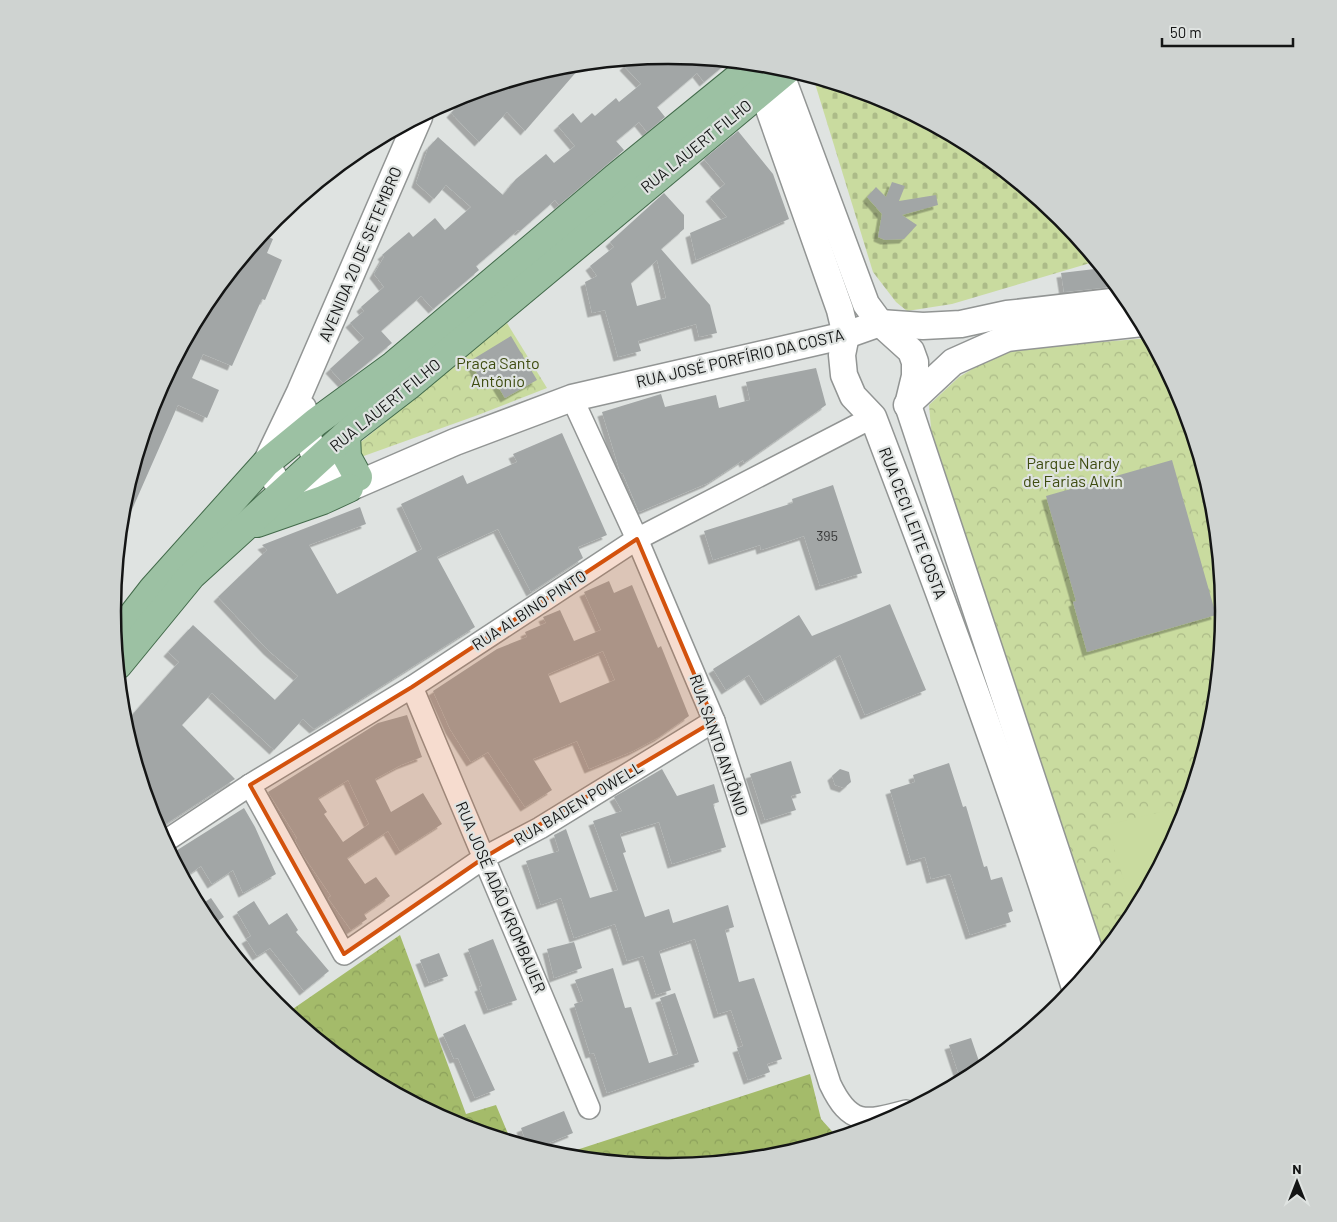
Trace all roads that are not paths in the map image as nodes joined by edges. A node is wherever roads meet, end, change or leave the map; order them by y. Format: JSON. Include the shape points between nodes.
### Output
{"nodes":[{"id":1,"x":748,"y":69,"type":"edge"},
{"id":2,"x":750,"y":70,"type":"edge"},
{"id":3,"x":778,"y":79,"type":"edge"},
{"id":4,"x":415,"y":126,"type":"edge"},
{"id":5,"x":665,"y":138,"type":"junction"},
{"id":6,"x":680,"y":160,"type":"junction"},
{"id":7,"x":1120,"y":301,"type":"edge"},
{"id":8,"x":880,"y":323,"type":"junction"},
{"id":9,"x":1134,"y":324,"type":"edge"},
{"id":10,"x":846,"y":335,"type":"junction"},
{"id":11,"x":401,"y":376,"type":"junction"},
{"id":12,"x":300,"y":392,"type":"junction"},
{"id":13,"x":572,"y":398,"type":"junction"},
{"id":14,"x":908,"y":405,"type":"junction"},
{"id":15,"x":873,"y":417,"type":"junction"},
{"id":16,"x":306,"y":430,"type":"junction"},
{"id":17,"x":346,"y":435,"type":"junction"},
{"id":18,"x":317,"y":461,"type":"junction"},
{"id":19,"x":266,"y":463,"type":"junction"},
{"id":20,"x":357,"y":481,"type":"junction"},
{"id":21,"x":290,"y":488,"type":"junction"},
{"id":22,"x":232,"y":520,"type":"junction"},
{"id":23,"x":637,"y":538,"type":"junction"},
{"id":24,"x":122,"y":630,"type":"edge"},
{"id":25,"x":123,"y":659,"type":"edge"},
{"id":26,"x":412,"y":687,"type":"junction"},
{"id":27,"x":714,"y":721,"type":"junction"},
{"id":28,"x":250,"y":785,"type":"junction"},
{"id":29,"x":1028,"y":802,"type":"junction"},
{"id":30,"x":171,"y":837,"type":"edge"},
{"id":31,"x":485,"y":857,"type":"junction"},
{"id":32,"x":1091,"y":958,"type":"edge"},
{"id":33,"x":1072,"y":980,"type":"edge"},
{"id":34,"x":589,"y":1108,"type":"dead end"},
{"id":35,"x":872,"y":1119,"type":"edge"}],
"edges":[{"from":1,"to":5,"type":"main road","name":"RUA LAUERT FILHO"},
{"from":2,"to":3,"type":"street"},
{"from":3,"to":6,"type":"main road","name":"RUA LAUERT FILHO"},
{"from":3,"to":8,"type":"street","name":"RUA CECI LEITE COSTA","via":[[866,304]]},
{"from":3,"to":10,"type":"street","name":"RUA CECI LEITE COSTA"},
{"from":4,"to":12,"type":"street","name":"AVENIDA 20 DE SETEMBRO"},
{"from":5,"to":6,"type":"main road"},
{"from":5,"to":11,"type":"main road","name":"RUA LAUERT FILHO"},
{"from":6,"to":11,"type":"main road","name":"RUA LAUERT FILHO"},
{"from":7,"to":8,"type":"street","name":"RUA JOSÉ PORFÍRIO DA COSTA","via":[[1007,314],[962,324]]},
{"from":8,"to":10,"type":"street","name":"RUA JOSÉ PORFÍRIO DA COSTA"},
{"from":8,"to":14,"type":"street","name":"RUA CECI LEITE COSTA","via":[[903,342],[915,362]]},
{"from":9,"to":14,"type":"street","via":[[1008,338],[953,362]]},
{"from":10,"to":13,"type":"street","name":"RUA JOSÉ PORFÍRIO DA COSTA"},
{"from":10,"to":15,"type":"street","name":"RUA CECI LEITE COSTA","via":[[842,355],[844,376],[852,396]]},
{"from":11,"to":16,"type":"main road","name":"RUA LAUERT FILHO"},
{"from":11,"to":17,"type":"main road","name":"RUA LAUERT FILHO"},
{"from":12,"to":16,"type":"street"},
{"from":12,"to":19,"type":"street","name":"AVENIDA 20 DE SETEMBRO"},
{"from":13,"to":20,"type":"street","name":"RUA JOSÉ PORFÍRIO DA COSTA"},
{"from":13,"to":23,"type":"street","name":"RUA SANTO ANTÔNIO"},
{"from":14,"to":15,"type":"street","name":"RUA ALBINO PINTO"},
{"from":14,"to":29,"type":"street","name":"RUA CECI LEITE COSTA"},
{"from":15,"to":23,"type":"street","name":"RUA ALBINO PINTO"},
{"from":15,"to":29,"type":"street","name":"RUA CECI LEITE COSTA","via":[[955,632]]},
{"from":16,"to":18,"type":"street"},
{"from":16,"to":19,"type":"main road","name":"RUA LAUERT FILHO"},
{"from":17,"to":18,"type":"main road","name":"RUA LAUERT FILHO"},
{"from":17,"to":20,"type":"main road","via":[[347,457]]},
{"from":18,"to":20,"type":"street"},
{"from":18,"to":21,"type":"main road","name":"RUA LAUERT FILHO"},
{"from":19,"to":21,"type":"street","via":[[276,481]]},
{"from":19,"to":22,"type":"main road","name":"RUA LAUERT FILHO"},
{"from":20,"to":21,"type":"street","name":"RUA JOSÉ PORFÍRIO DA COSTA","via":[[320,491]]},
{"from":20,"to":22,"type":"main road","via":[[323,500]]},
{"from":21,"to":22,"type":"main road","name":"RUA LAUERT FILHO"},
{"from":22,"to":24,"type":"main road","name":"RUA LAUERT FILHO","via":[[153,589]]},
{"from":22,"to":25,"type":"main road","name":"RUA LAUERT FILHO"},
{"from":23,"to":26,"type":"street","name":"RUA ALBINO PINTO"},
{"from":23,"to":27,"type":"street","name":"RUA SANTO ANTÔNIO"},
{"from":26,"to":28,"type":"street","name":"RUA ALBINO PINTO"},
{"from":26,"to":31,"type":"street","name":"RUA JOSÉ ADÃO KROMBAUER"},
{"from":27,"to":31,"type":"street","name":"RUA BADEN POWELL","via":[[540,828]]},
{"from":27,"to":35,"type":"street","name":"RUA SANTO ANTÔNIO","via":[[830,1084],[839,1103],[850,1114]]},
{"from":28,"to":30,"type":"street","name":"RUA ALBINO PINTO"},
{"from":28,"to":31,"type":"street","name":"RUA BADEN POWELL","via":[[344,954]]},
{"from":29,"to":32,"type":"street","name":"RUA CECI LEITE COSTA"},
{"from":29,"to":33,"type":"street","name":"RUA CECI LEITE COSTA"},
{"from":31,"to":34,"type":"street","name":"RUA JOSÉ ADÃO KROMBAUER"}]}
